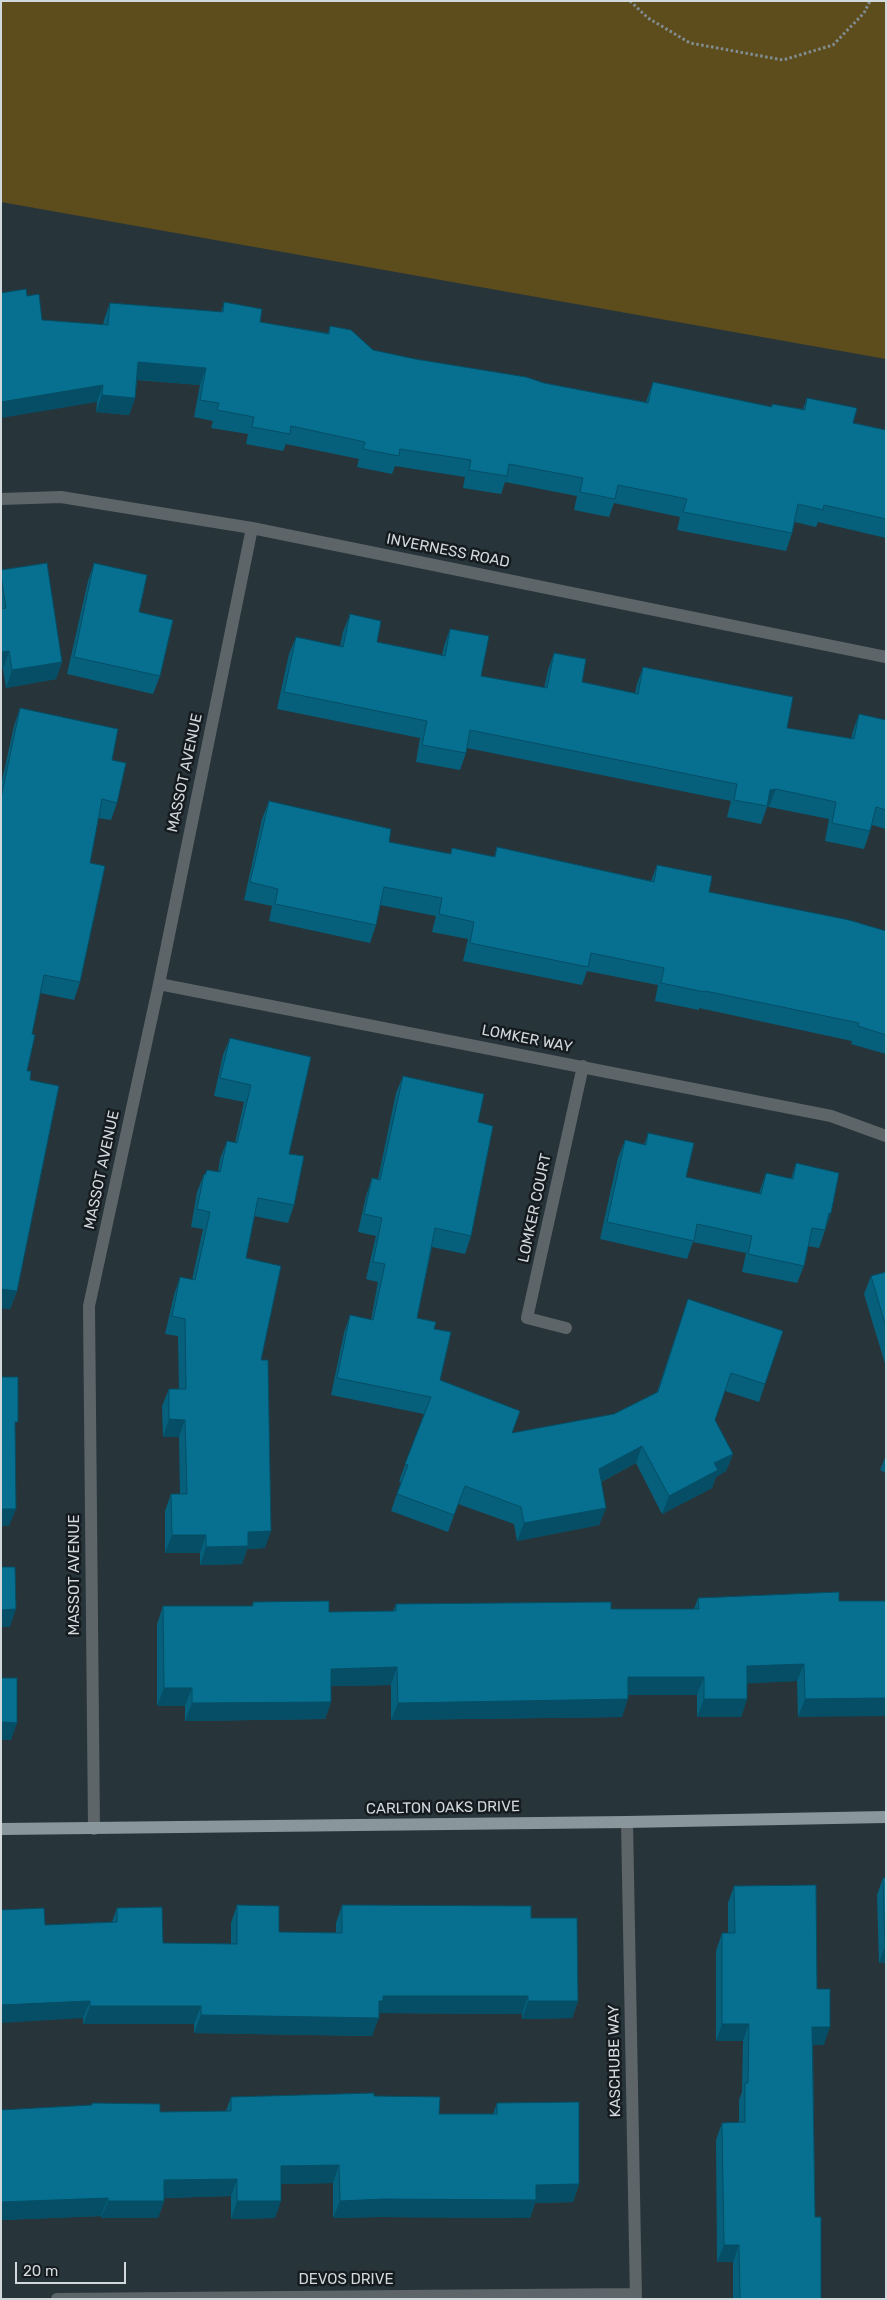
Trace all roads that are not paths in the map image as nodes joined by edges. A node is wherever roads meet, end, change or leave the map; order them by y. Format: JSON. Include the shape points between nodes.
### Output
{"nodes":[{"id":1,"x":1,"y":499,"type":"edge"},
{"id":2,"x":252,"y":528,"type":"junction"},
{"id":3,"x":886,"y":657,"type":"edge"},
{"id":4,"x":159,"y":984,"type":"junction"},
{"id":5,"x":583,"y":1066,"type":"junction"},
{"id":6,"x":886,"y":1136,"type":"edge"},
{"id":7,"x":566,"y":1328,"type":"dead end"},
{"id":8,"x":886,"y":1817,"type":"edge"},
{"id":9,"x":627,"y":1822,"type":"junction"},
{"id":10,"x":1,"y":1829,"type":"edge"},
{"id":11,"x":94,"y":1829,"type":"junction"},
{"id":12,"x":636,"y":2296,"type":"edge"},
{"id":13,"x":197,"y":2298,"type":"edge"},
{"id":14,"x":57,"y":2299,"type":"edge"}],
"edges":[{"from":1,"to":2,"type":"street","name":"INVERNESS ROAD","via":[[61,497]]},
{"from":2,"to":3,"type":"street","name":"INVERNESS ROAD"},
{"from":2,"to":4,"type":"street","name":"MASSOT AVENUE"},
{"from":4,"to":5,"type":"street","name":"LOMKER WAY"},
{"from":4,"to":11,"type":"street","name":"MASSOT AVENUE","via":[[89,1306]]},
{"from":5,"to":6,"type":"street","name":"LOMKER WAY","via":[[831,1116]]},
{"from":5,"to":7,"type":"street","name":"LOMKER COURT","via":[[528,1318]]},
{"from":8,"to":9,"type":"main road","name":"CARLTON OAKS DRIVE"},
{"from":9,"to":11,"type":"main road","name":"CARLTON OAKS DRIVE"},
{"from":9,"to":12,"type":"street","name":"KASCHUBE WAY"},
{"from":10,"to":11,"type":"main road","name":"CARLTON OAKS DRIVE"},
{"from":12,"to":13,"type":"street","name":"DEVOS DRIVE"},
{"from":13,"to":14,"type":"street","name":"DEVOS DRIVE"}]}
